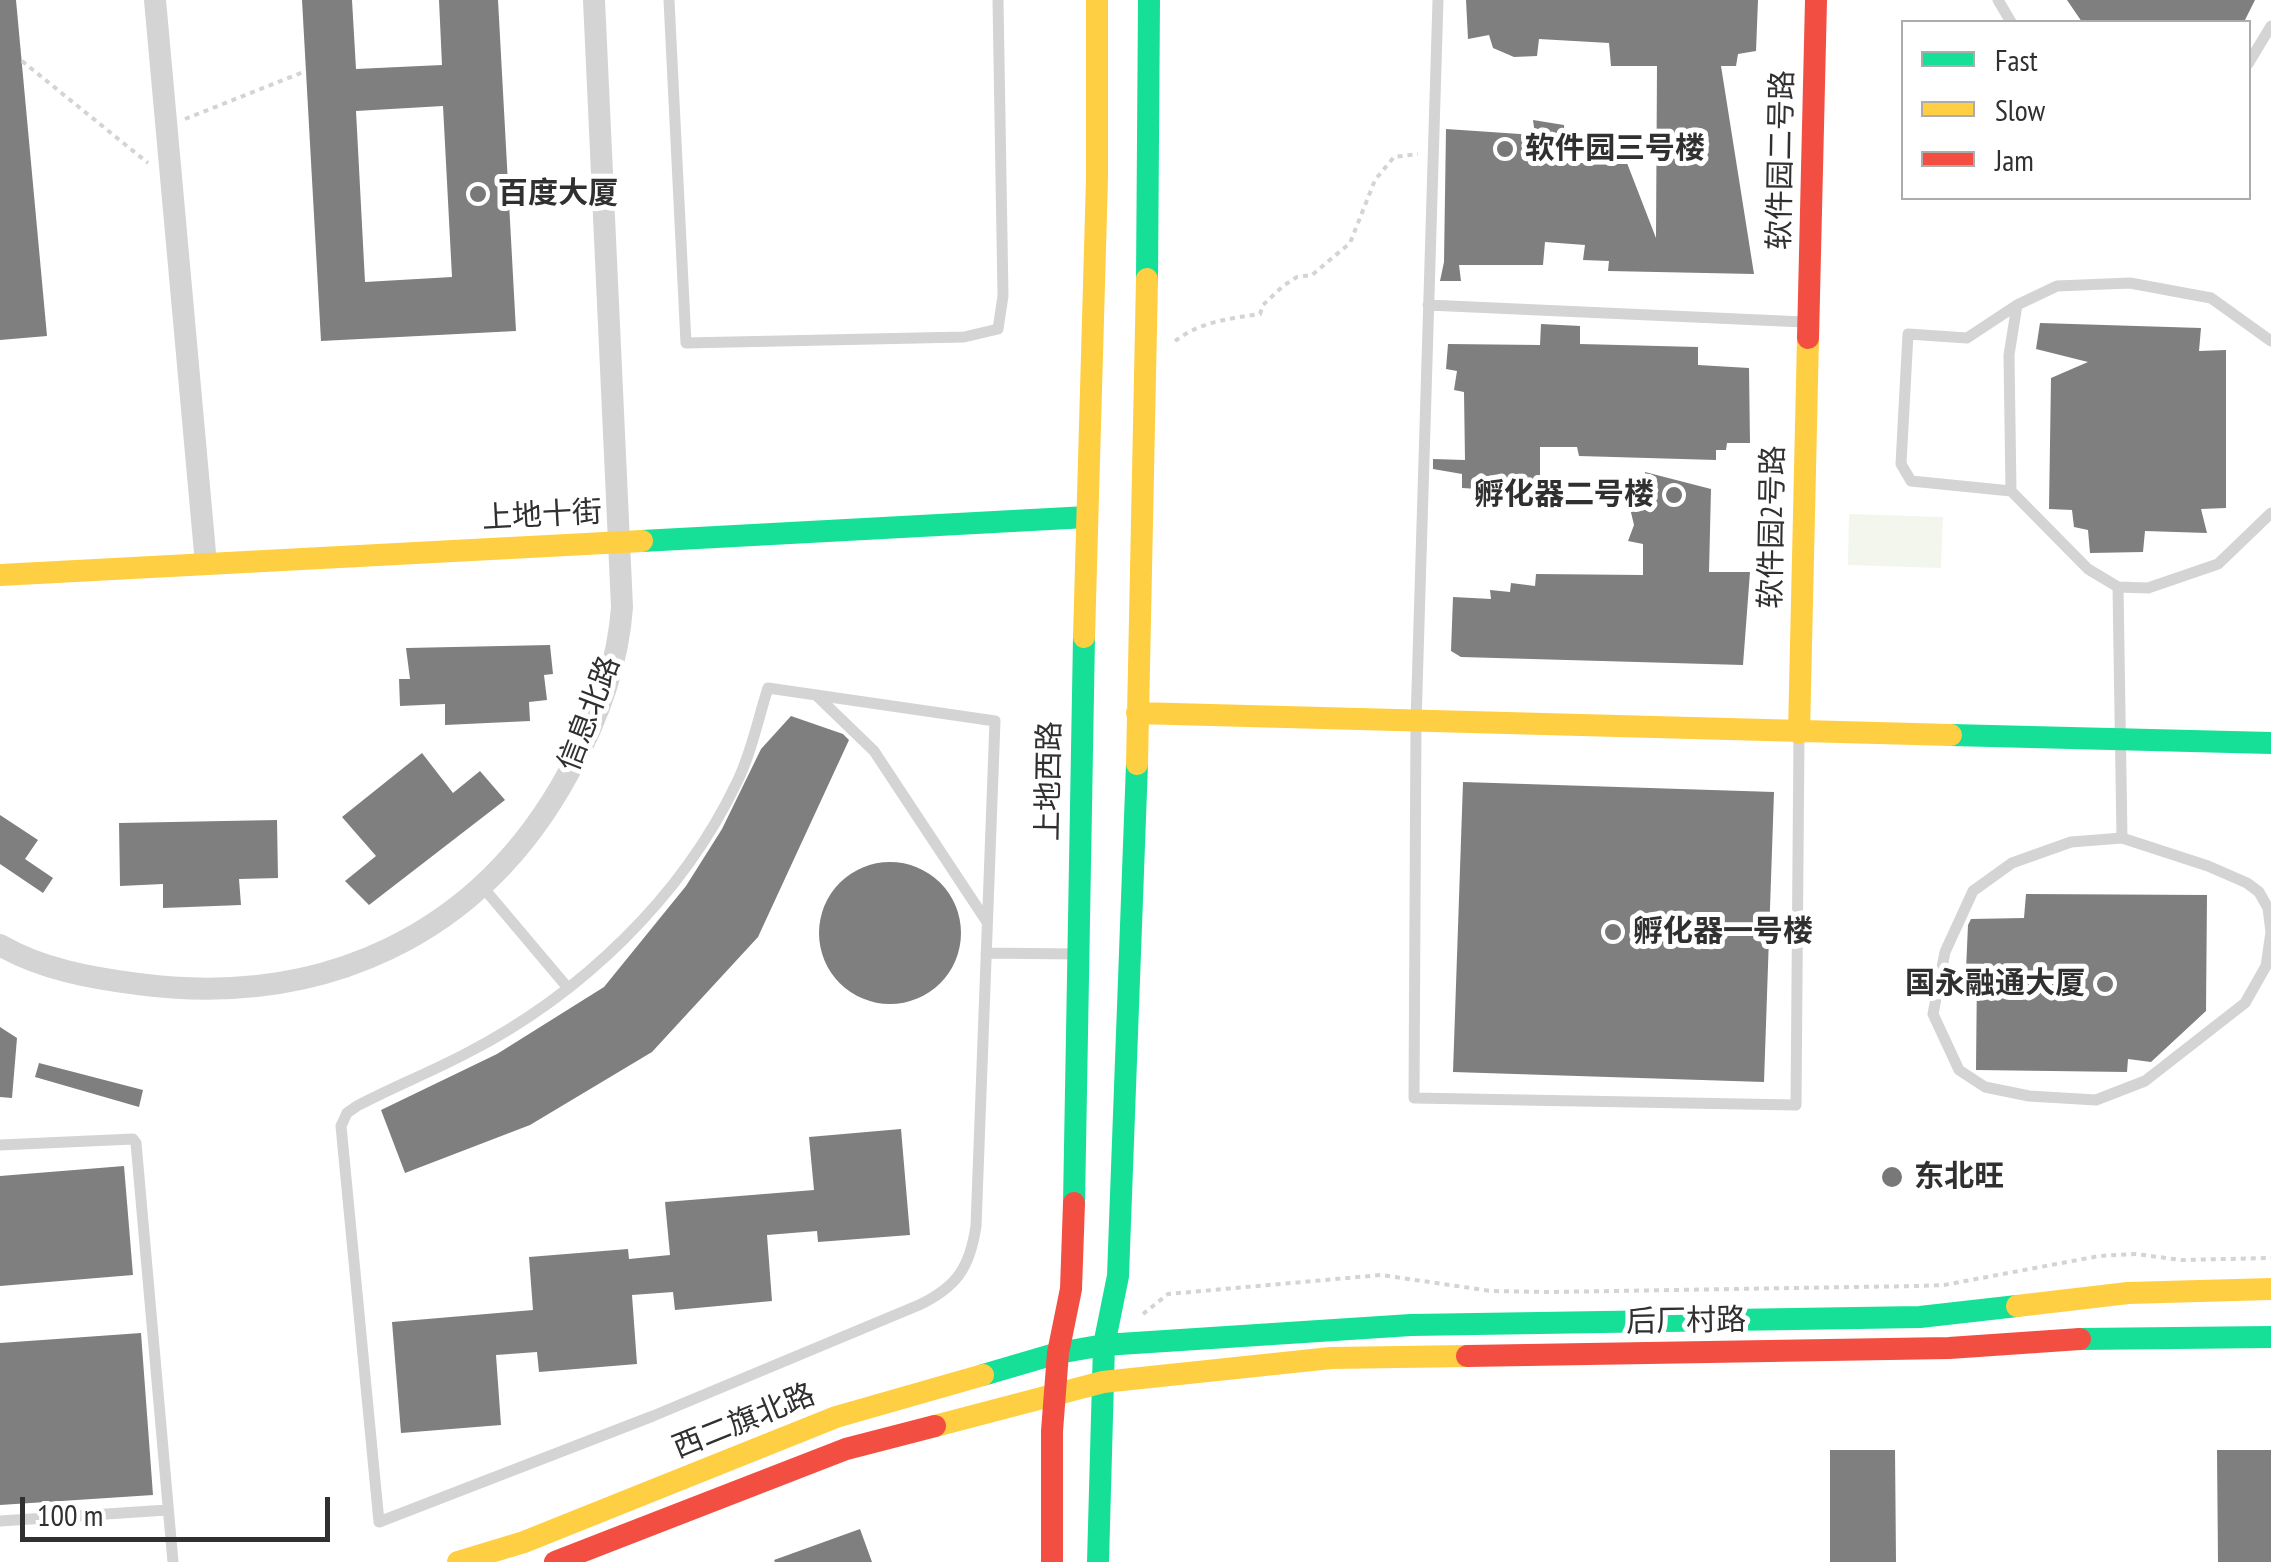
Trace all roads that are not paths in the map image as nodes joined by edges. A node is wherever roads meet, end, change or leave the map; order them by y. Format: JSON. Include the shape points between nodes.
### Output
{"nodes":[{"id":1,"x":155,"y":0,"type":"edge"},
{"id":2,"x":594,"y":0,"type":"edge"},
{"id":3,"x":669,"y":0,"type":"edge"},
{"id":4,"x":998,"y":0,"type":"edge"},
{"id":5,"x":1097,"y":0,"type":"edge"},
{"id":6,"x":1150,"y":0,"type":"edge"},
{"id":7,"x":1438,"y":0,"type":"edge"},
{"id":8,"x":1816,"y":0,"type":"edge"},
{"id":9,"x":2271,"y":26,"type":"edge"},
{"id":10,"x":2251,"y":59,"type":"edge"},
{"id":11,"x":1428,"y":305,"type":"junction"},
{"id":12,"x":2017,"y":305,"type":"junction"},
{"id":13,"x":1808,"y":322,"type":"junction"},
{"id":14,"x":2271,"y":341,"type":"edge"},
{"id":15,"x":2010,"y":491,"type":"junction"},
{"id":16,"x":2271,"y":513,"type":"edge"},
{"id":17,"x":1087,"y":517,"type":"junction"},
{"id":18,"x":620,"y":541,"type":"junction"},
{"id":19,"x":206,"y":564,"type":"junction"},
{"id":20,"x":0,"y":575,"type":"edge"},
{"id":21,"x":2118,"y":587,"type":"junction"},
{"id":22,"x":816,"y":695,"type":"junction"},
{"id":23,"x":1137,"y":713,"type":"junction"},
{"id":24,"x":1416,"y":722,"type":"junction"},
{"id":25,"x":1798,"y":733,"type":"junction"},
{"id":26,"x":2122,"y":740,"type":"junction"},
{"id":27,"x":2271,"y":743,"type":"edge"},
{"id":28,"x":2122,"y":838,"type":"junction"},
{"id":29,"x":481,"y":885,"type":"junction"},
{"id":30,"x":988,"y":922,"type":"junction"},
{"id":31,"x":2271,"y":932,"type":"edge"},
{"id":32,"x":0,"y":945,"type":"edge"},
{"id":33,"x":986,"y":953,"type":"junction"},
{"id":34,"x":1079,"y":954,"type":"junction"},
{"id":35,"x":568,"y":988,"type":"junction"},
{"id":36,"x":0,"y":1144,"type":"edge"},
{"id":37,"x":2271,"y":1289,"type":"edge"},
{"id":38,"x":2271,"y":1337,"type":"edge"},
{"id":39,"x":1104,"y":1345,"type":"junction"},
{"id":40,"x":1058,"y":1353,"type":"junction"},
{"id":41,"x":1103,"y":1382,"type":"junction"},
{"id":42,"x":1057,"y":1392,"type":"junction"},
{"id":43,"x":167,"y":1510,"type":"junction"},
{"id":44,"x":0,"y":1520,"type":"edge"},
{"id":45,"x":174,"y":1562,"type":"edge"},
{"id":46,"x":458,"y":1562,"type":"edge"},
{"id":47,"x":555,"y":1562,"type":"edge"},
{"id":48,"x":1052,"y":1562,"type":"edge"},
{"id":49,"x":1098,"y":1562,"type":"edge"}],
"edges":[{"from":1,"to":19,"type":"street"},
{"from":2,"to":18,"type":"street","name":"信息北路"},
{"from":3,"to":4,"type":"lane","via":[[686,343],[964,337],[998,328]]},
{"from":5,"to":17,"type":"main road","name":"上地西路"},
{"from":6,"to":23,"type":"main road"},
{"from":7,"to":11,"type":"lane"},
{"from":8,"to":13,"type":"main road","name":"软件园二号路"},
{"from":9,"to":10,"type":"lane"},
{"from":11,"to":13,"type":"lane"},
{"from":11,"to":24,"type":"lane"},
{"from":12,"to":14,"type":"lane","via":[[2057,286],[2130,282],[2212,298]]},
{"from":12,"to":15,"type":"lane","via":[[2009,354]]},
{"from":12,"to":15,"type":"lane","via":[[1967,338],[1908,334],[1901,464],[1911,481]]},
{"from":13,"to":25,"type":"main road","name":"软件园2号路"},
{"from":15,"to":21,"type":"lane","via":[[2088,569]]},
{"from":16,"to":21,"type":"lane","via":[[2218,564],[2148,588]]},
{"from":17,"to":18,"type":"main road","name":"上地十街"},
{"from":17,"to":34,"type":"main road","name":"上地西路"},
{"from":18,"to":19,"type":"main road","name":"上地十街"},
{"from":18,"to":29,"type":"street","name":"信息北路","via":[[620,628],[611,676],[585,742],[552,803]]},
{"from":19,"to":20,"type":"main road","name":"上地十街"},
{"from":21,"to":26,"type":"lane"},
{"from":22,"to":30,"type":"lane","via":[[874,751]]},
{"from":22,"to":30,"type":"lane","via":[[995,721]]},
{"from":22,"to":35,"type":"lane","via":[[768,688],[738,781],[696,852],[647,916]]},
{"from":23,"to":24,"type":"main road"},
{"from":23,"to":39,"type":"main road","via":[[1118,1276]]},
{"from":24,"to":25,"type":"main road"},
{"from":24,"to":25,"type":"lane","via":[[1414,1098],[1796,1105]]},
{"from":25,"to":26,"type":"main road"},
{"from":26,"to":27,"type":"main road"},
{"from":26,"to":28,"type":"lane"},
{"from":28,"to":31,"type":"lane","via":[[2247,882],[2268,908]]},
{"from":28,"to":31,"type":"lane","via":[[2071,842],[2012,863],[1973,891],[1945,952],[1933,1014],[1959,1070],[1984,1087],[2096,1100],[2146,1082],[2246,1004],[2266,966]]},
{"from":29,"to":32,"type":"street","name":"信息北路","via":[[406,942],[298,981],[185,990],[78,974]]},
{"from":29,"to":35,"type":"lane"},
{"from":30,"to":33,"type":"lane"},
{"from":33,"to":34,"type":"lane"},
{"from":33,"to":35,"type":"lane","via":[[976,1226],[972,1253],[942,1294],[380,1522],[341,1126],[357,1106],[468,1054]]},
{"from":34,"to":40,"type":"main road","name":"上地西路","via":[[1071,1289]]},
{"from":36,"to":43,"type":"lane","via":[[136,1143]]},
{"from":37,"to":39,"type":"main road","name":"后厂村路","via":[[2128,1293],[1920,1317],[1411,1325]]},
{"from":38,"to":41,"type":"main road","name":"后厂村路","via":[[1331,1358]]},
{"from":39,"to":40,"type":"main road","name":"后厂村路"},
{"from":39,"to":41,"type":"main road"},
{"from":40,"to":42,"type":"main road","name":"上地西路"},
{"from":40,"to":46,"type":"main road","name":"西二旗北路","via":[[836,1417]]},
{"from":41,"to":42,"type":"main road","name":"后厂村路"},
{"from":41,"to":49,"type":"main road"},
{"from":42,"to":47,"type":"main road","name":"西二旗北路","via":[[846,1449]]},
{"from":42,"to":48,"type":"main road","name":"上地西路"},
{"from":43,"to":44,"type":"lane"},
{"from":43,"to":45,"type":"lane"}]}
